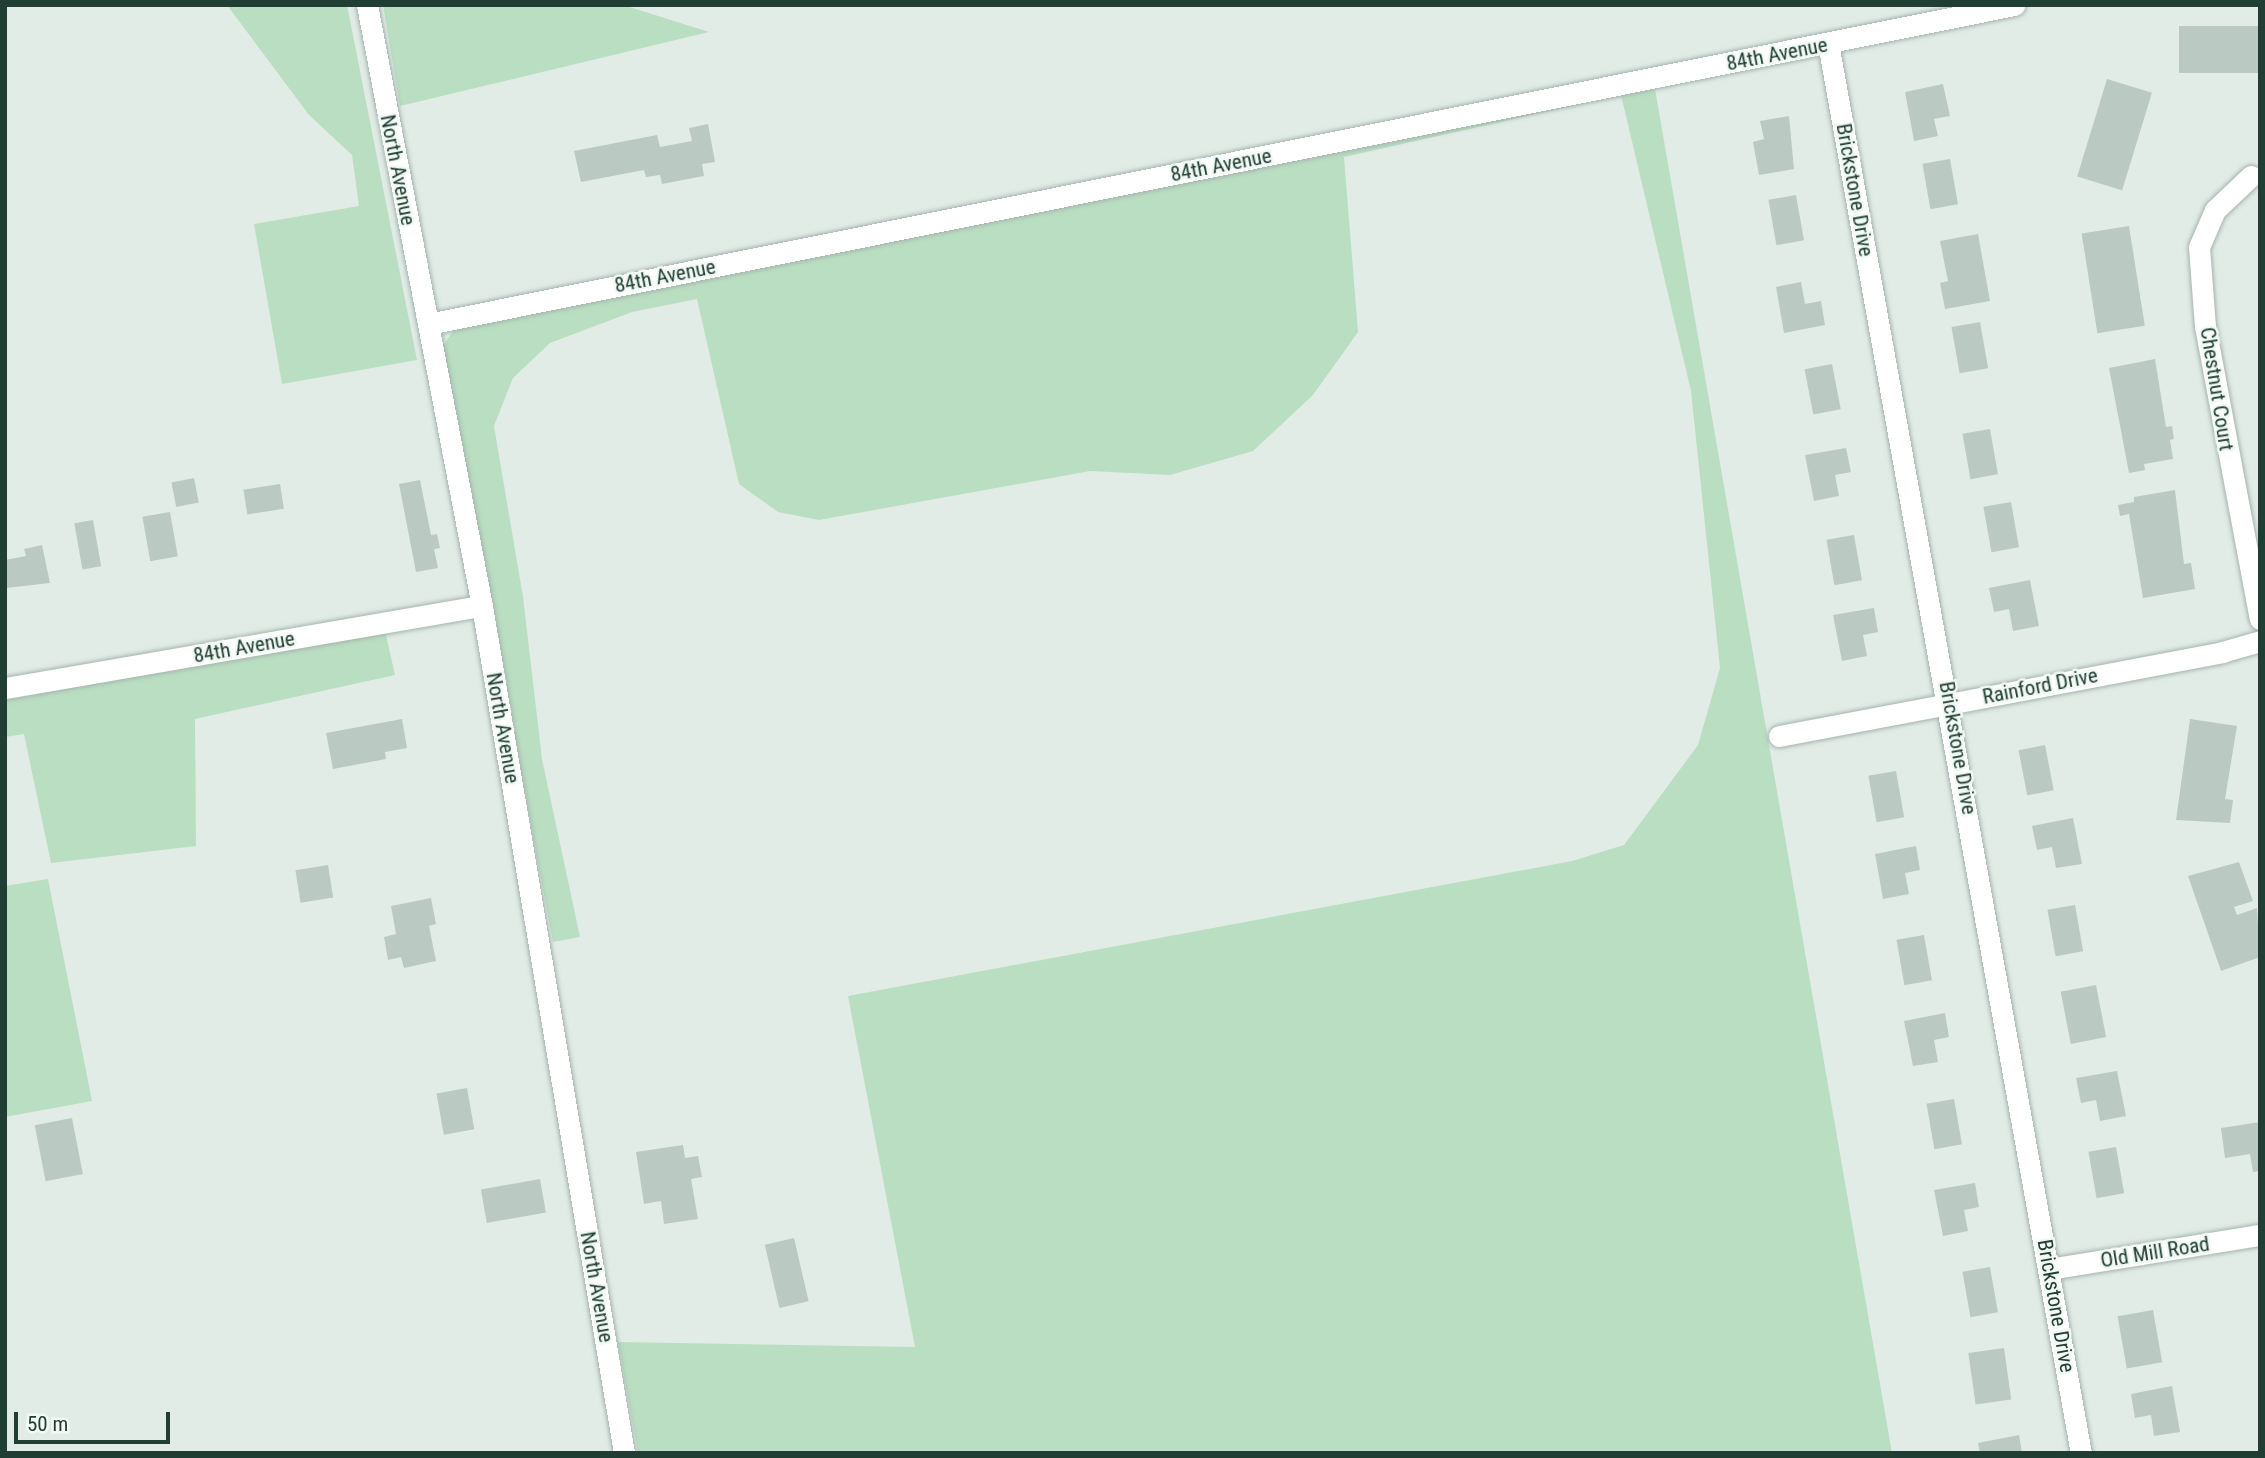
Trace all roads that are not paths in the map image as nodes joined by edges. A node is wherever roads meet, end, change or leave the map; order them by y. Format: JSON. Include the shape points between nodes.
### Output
{"nodes":[{"id":1,"x":367,"y":5,"type":"edge"},
{"id":2,"x":2014,"y":5,"type":"edge"},
{"id":3,"x":1828,"y":43,"type":"junction"},
{"id":4,"x":2251,"y":176,"type":"dead end"},
{"id":5,"x":428,"y":324,"type":"junction"},
{"id":6,"x":482,"y":606,"type":"junction"},
{"id":7,"x":2260,"y":619,"type":"edge"},
{"id":8,"x":2260,"y":641,"type":"edge"},
{"id":9,"x":5,"y":688,"type":"edge"},
{"id":10,"x":1950,"y":702,"type":"junction"},
{"id":11,"x":1779,"y":736,"type":"dead end"},
{"id":12,"x":2260,"y":1235,"type":"edge"},
{"id":13,"x":2049,"y":1269,"type":"junction"},
{"id":14,"x":624,"y":1453,"type":"edge"},
{"id":15,"x":2081,"y":1453,"type":"edge"}],
"edges":[{"from":1,"to":5,"type":"street","name":"North Avenue"},
{"from":2,"to":3,"type":"street","name":"84th Avenue"},
{"from":3,"to":5,"type":"street","name":"84th Avenue"},
{"from":3,"to":10,"type":"street","name":"Brickstone Drive"},
{"from":4,"to":7,"type":"street","name":"Chestnut Court","via":[[2215,210],[2199,247],[2205,326]]},
{"from":5,"to":6,"type":"street","name":"North Avenue"},
{"from":6,"to":9,"type":"street","name":"84th Avenue"},
{"from":6,"to":14,"type":"street","name":"North Avenue"},
{"from":8,"to":10,"type":"street","name":"Rainford Drive"},
{"from":10,"to":11,"type":"street","name":"Rainford Drive"},
{"from":10,"to":13,"type":"street","name":"Brickstone Drive"},
{"from":12,"to":13,"type":"street","name":"Old Mill Road"},
{"from":13,"to":15,"type":"street","name":"Brickstone Drive"}]}
